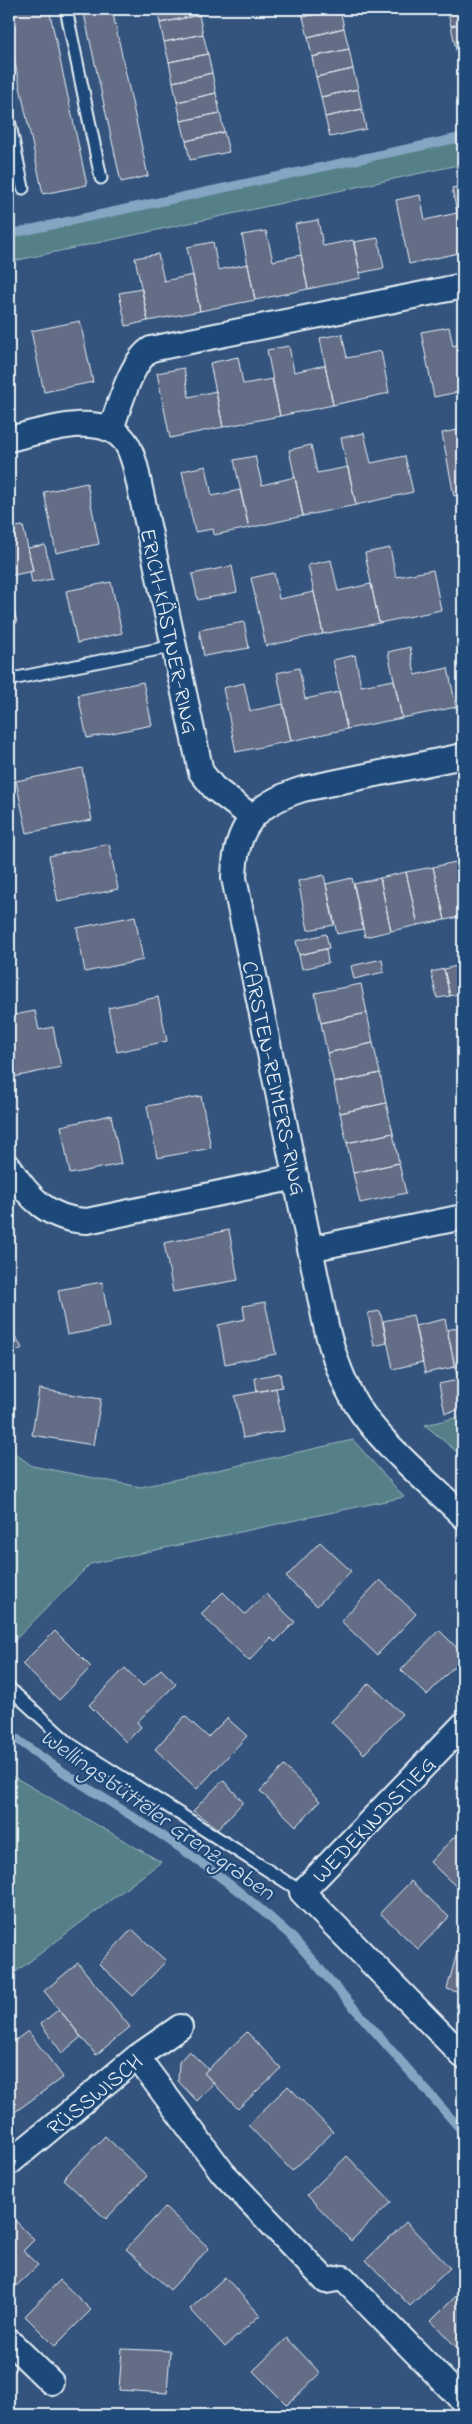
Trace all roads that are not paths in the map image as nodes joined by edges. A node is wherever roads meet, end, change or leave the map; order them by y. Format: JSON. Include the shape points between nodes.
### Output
{"nodes":[{"id":1,"x":66,"y":9,"type":"edge"},
{"id":2,"x":9,"y":120,"type":"edge"},
{"id":3,"x":102,"y":178,"type":"dead end"},
{"id":4,"x":23,"y":188,"type":"dead end"},
{"id":5,"x":463,"y":286,"type":"edge"},
{"id":6,"x":111,"y":429,"type":"junction"},
{"id":7,"x":9,"y":439,"type":"edge"},
{"id":8,"x":174,"y":646,"type":"junction"},
{"id":9,"x":12,"y":679,"type":"dead end"},
{"id":10,"x":463,"y":756,"type":"edge"},
{"id":11,"x":252,"y":817,"type":"junction"},
{"id":12,"x":9,"y":1167,"type":"edge"},
{"id":13,"x":296,"y":1176,"type":"junction"},
{"id":14,"x":463,"y":1217,"type":"edge"},
{"id":15,"x":310,"y":1249,"type":"junction"},
{"id":16,"x":463,"y":1516,"type":"edge"},
{"id":17,"x":9,"y":1688,"type":"edge"},
{"id":18,"x":463,"y":1725,"type":"edge"},
{"id":19,"x":302,"y":1892,"type":"junction"},
{"id":20,"x":180,"y":2027,"type":"dead end"},
{"id":21,"x":463,"y":2056,"type":"edge"},
{"id":22,"x":137,"y":2057,"type":"junction"},
{"id":23,"x":9,"y":2163,"type":"edge"},
{"id":24,"x":9,"y":2341,"type":"edge"},
{"id":25,"x":51,"y":2382,"type":"dead end"},
{"id":26,"x":463,"y":2401,"type":"edge"},
{"id":27,"x":463,"y":2406,"type":"edge"},
{"id":28,"x":454,"y":2415,"type":"edge"}],
"edges":[{"from":1,"to":3,"type":"lane"},
{"from":2,"to":4,"type":"lane"},
{"from":5,"to":6,"type":"street","via":[[151,349],[135,369]]},
{"from":6,"to":7,"type":"street","via":[[92,424],[77,425]]},
{"from":6,"to":8,"type":"street","name":"ERICH-KÄSTNER-RING","via":[[124,440],[135,465]]},
{"from":8,"to":9,"type":"lane"},
{"from":8,"to":11,"type":"street","name":"ERICH-KÄSTNER-RING","via":[[201,772],[214,788]]},
{"from":10,"to":11,"type":"street","name":"CARSTEN-REIMERS-RING","via":[[303,789],[270,803]]},
{"from":11,"to":13,"type":"street","name":"CARSTEN-REIMERS-RING","via":[[243,830],[234,878]]},
{"from":12,"to":13,"type":"street","via":[[38,1204],[74,1221],[87,1221]]},
{"from":13,"to":15,"type":"street","name":"CARSTEN-REIMERS-RING"},
{"from":14,"to":15,"type":"street"},
{"from":15,"to":16,"type":"street","name":"CARSTEN-REIMERS-RING","via":[[326,1326],[351,1396],[374,1429]]},
{"from":17,"to":19,"type":"lane","name":"WEDEKINDSTIEG","via":[[70,1744]]},
{"from":18,"to":19,"type":"street","name":"WEDEKINDSTIEG"},
{"from":19,"to":21,"type":"street"},
{"from":20,"to":22,"type":"street","name":"RÜSSWISCH"},
{"from":22,"to":23,"type":"street","name":"RÜSSWISCH"},
{"from":22,"to":26,"type":"street","via":[[229,2180],[326,2280],[343,2278]]},
{"from":24,"to":25,"type":"street"},
{"from":27,"to":28,"type":"street"}]}
